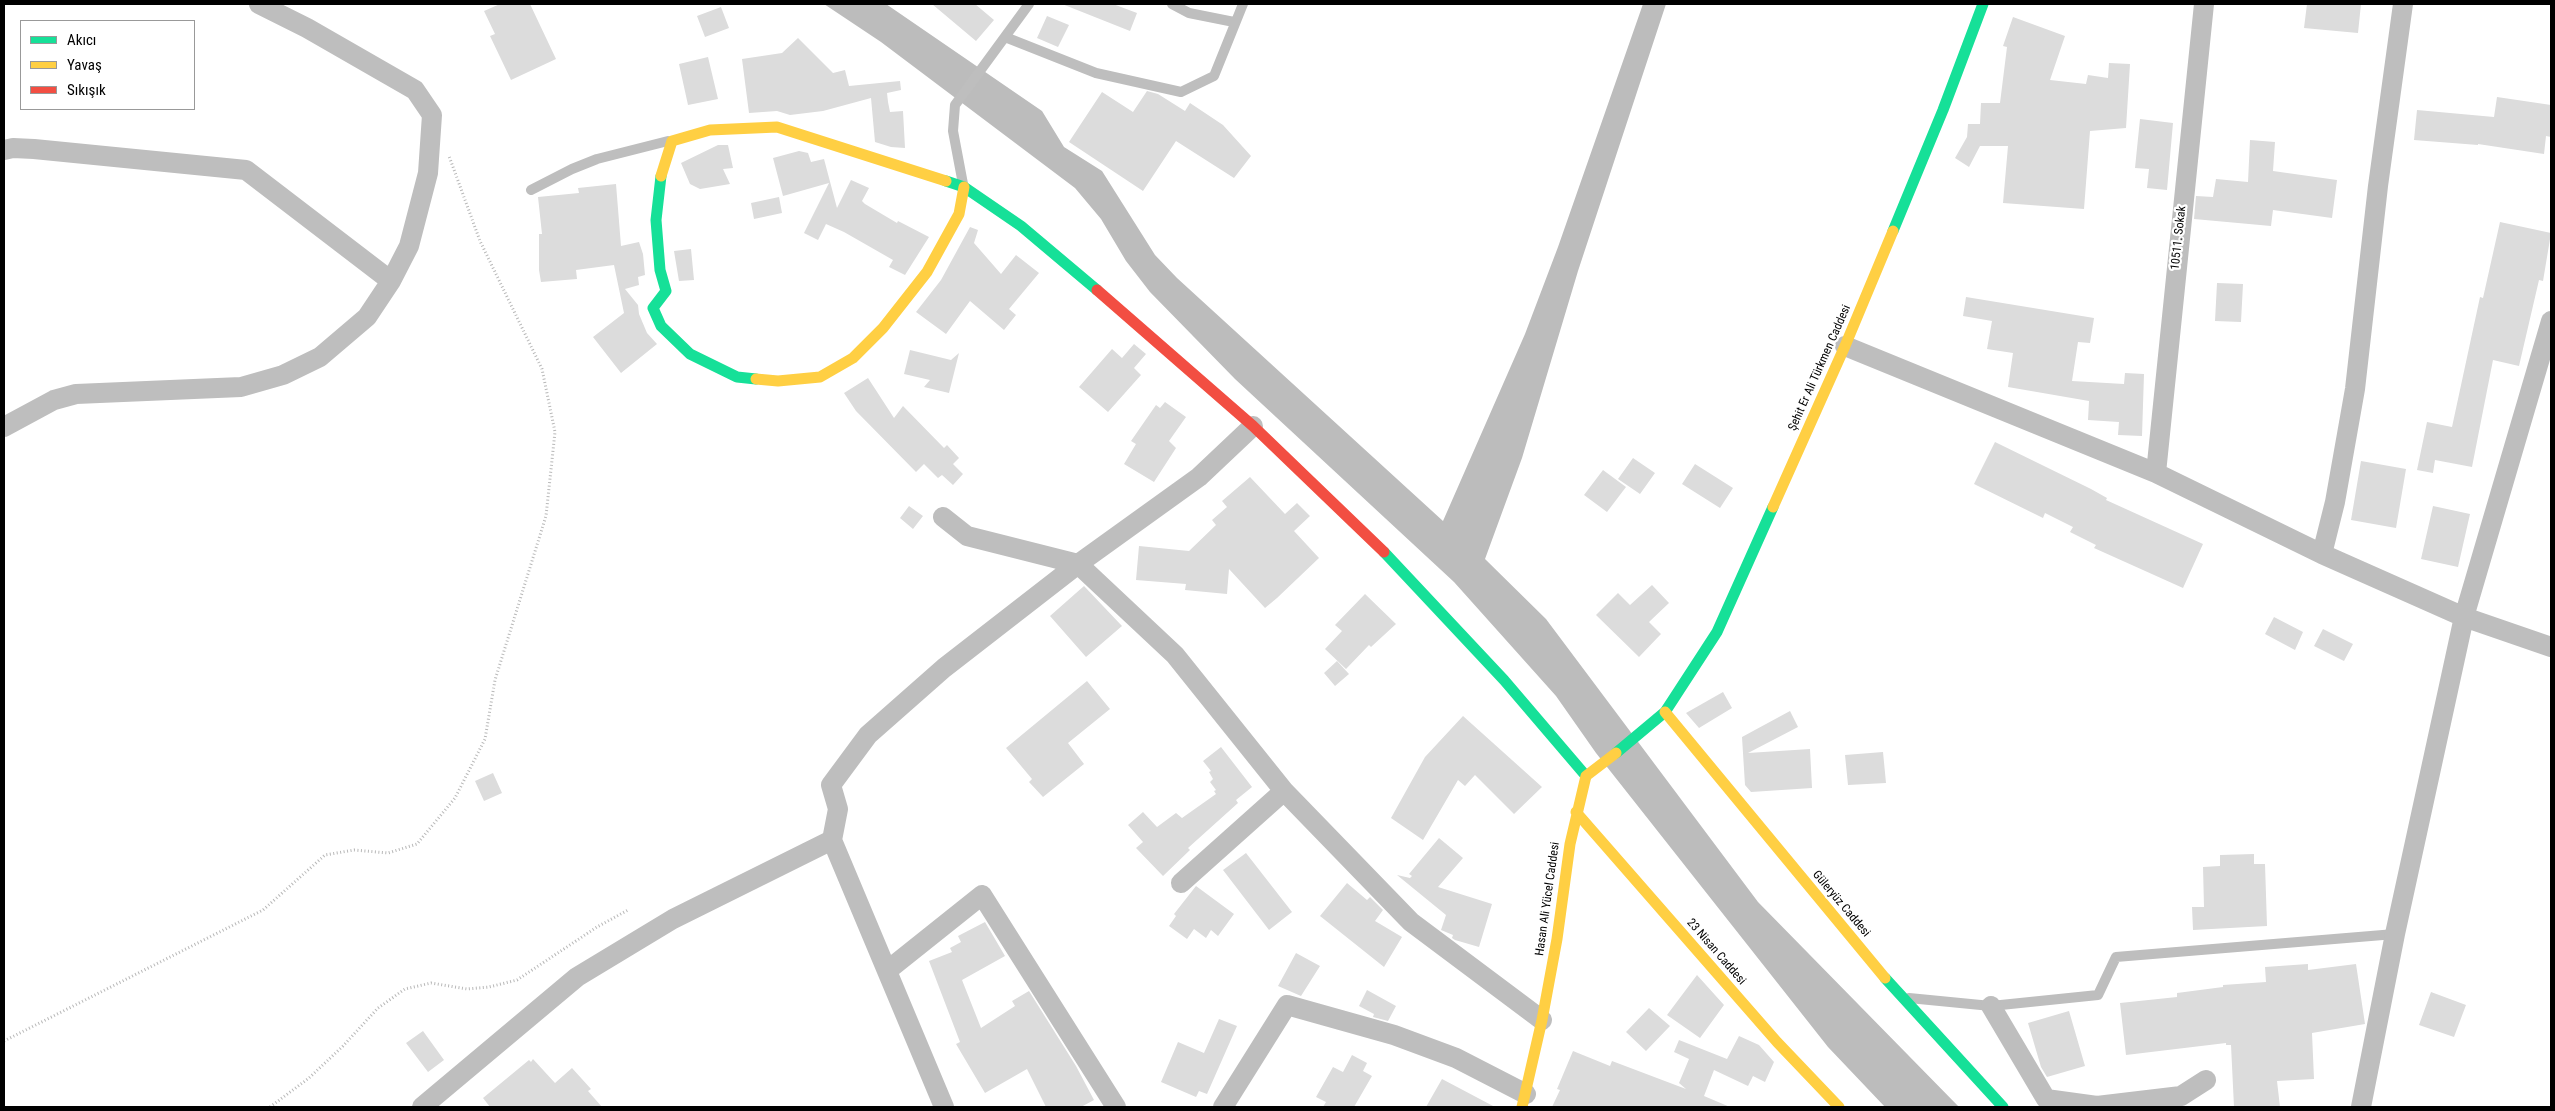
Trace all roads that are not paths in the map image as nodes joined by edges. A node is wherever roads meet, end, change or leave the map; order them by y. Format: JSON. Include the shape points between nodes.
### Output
{"nodes":[{"id":1,"x":259,"y":4,"type":"edge"},
{"id":2,"x":1028,"y":4,"type":"edge"},
{"id":3,"x":1172,"y":4,"type":"edge"},
{"id":4,"x":1243,"y":4,"type":"edge"},
{"id":5,"x":1983,"y":4,"type":"edge"},
{"id":6,"x":2204,"y":4,"type":"edge"},
{"id":7,"x":2403,"y":4,"type":"edge"},
{"id":8,"x":1234,"y":22,"type":"junction"},
{"id":9,"x":1005,"y":37,"type":"junction"},
{"id":10,"x":672,"y":141,"type":"junction"},
{"id":11,"x":4,"y":150,"type":"edge"},
{"id":12,"x":964,"y":187,"type":"junction"},
{"id":13,"x":531,"y":190,"type":"dead end"},
{"id":14,"x":391,"y":281,"type":"junction"},
{"id":15,"x":2551,"y":321,"type":"edge"},
{"id":16,"x":1845,"y":346,"type":"junction"},
{"id":17,"x":1253,"y":426,"type":"junction"},
{"id":18,"x":4,"y":427,"type":"edge"},
{"id":19,"x":2156,"y":473,"type":"junction"},
{"id":20,"x":943,"y":517,"type":"dead end"},
{"id":21,"x":2322,"y":554,"type":"junction"},
{"id":22,"x":1078,"y":564,"type":"junction"},
{"id":23,"x":2464,"y":616,"type":"junction"},
{"id":24,"x":2551,"y":647,"type":"edge"},
{"id":25,"x":1665,"y":712,"type":"junction"},
{"id":26,"x":1586,"y":776,"type":"junction"},
{"id":27,"x":1284,"y":791,"type":"junction"},
{"id":28,"x":1576,"y":812,"type":"junction"},
{"id":29,"x":832,"y":840,"type":"junction"},
{"id":30,"x":1181,"y":883,"type":"dead end"},
{"id":31,"x":2395,"y":934,"type":"junction"},
{"id":32,"x":888,"y":970,"type":"junction"},
{"id":33,"x":1902,"y":998,"type":"junction"},
{"id":34,"x":1991,"y":1006,"type":"junction"},
{"id":35,"x":1542,"y":1020,"type":"junction"},
{"id":36,"x":2206,"y":1080,"type":"dead end"},
{"id":37,"x":1524,"y":1101,"type":"edge"},
{"id":38,"x":422,"y":1107,"type":"edge"},
{"id":39,"x":944,"y":1107,"type":"edge"},
{"id":40,"x":1116,"y":1107,"type":"edge"},
{"id":41,"x":1223,"y":1107,"type":"edge"},
{"id":42,"x":1839,"y":1107,"type":"edge"},
{"id":43,"x":2003,"y":1107,"type":"edge"},
{"id":44,"x":2361,"y":1107,"type":"edge"}],
"edges":[{"from":1,"to":14,"type":"street","via":[[415,90],[432,115],[428,173],[409,246]]},
{"from":2,"to":9,"type":"lane"},
{"from":3,"to":8,"type":"lane","via":[[1189,13]]},
{"from":4,"to":8,"type":"lane"},
{"from":5,"to":16,"type":"street","name":"Şehit Er Ali Türkmen Caddesi","via":[[1943,110]]},
{"from":6,"to":19,"type":"street","name":"10511. Sokak"},
{"from":7,"to":21,"type":"street","via":[[2355,389],[2336,502]]},
{"from":8,"to":9,"type":"lane","via":[[1214,76],[1181,92],[1096,73]]},
{"from":9,"to":12,"type":"lane","via":[[955,104],[953,130]]},
{"from":10,"to":12,"type":"street","via":[[710,130],[777,127]]},
{"from":10,"to":12,"type":"street","via":[[661,175],[656,220],[660,270],[666,291],[652,308],[661,326],[690,354],[737,376],[778,381],[820,377],[853,358],[883,328],[927,272],[959,214]]},
{"from":10,"to":13,"type":"lane","via":[[597,159]]},
{"from":11,"to":14,"type":"street","via":[[34,149],[246,170]]},
{"from":12,"to":17,"type":"street","via":[[1021,226]]},
{"from":14,"to":18,"type":"street","via":[[367,317],[320,357],[283,375],[241,387],[76,394],[54,400]]},
{"from":15,"to":23,"type":"street"},
{"from":16,"to":19,"type":"street"},
{"from":16,"to":25,"type":"street","name":"Şehit Er Ali Türkmen Caddesi","via":[[1717,632]]},
{"from":17,"to":22,"type":"street","via":[[1199,477]]},
{"from":17,"to":26,"type":"street","via":[[1368,534],[1504,680]]},
{"from":19,"to":21,"type":"street"},
{"from":20,"to":22,"type":"street","via":[[967,536]]},
{"from":21,"to":23,"type":"street"},
{"from":22,"to":27,"type":"street","via":[[1175,655]]},
{"from":22,"to":29,"type":"street","via":[[944,668],[868,735],[831,786],[838,810]]},
{"from":23,"to":24,"type":"street"},
{"from":23,"to":31,"type":"street"},
{"from":25,"to":26,"type":"street","name":"Şehit Er Ali Türkmen Caddesi"},
{"from":25,"to":33,"type":"street","name":"Güleryüz Caddesi"},
{"from":26,"to":28,"type":"street","name":"Hasan Ali Yücel Caddesi"},
{"from":27,"to":30,"type":"street"},
{"from":27,"to":35,"type":"street","via":[[1411,922]]},
{"from":28,"to":35,"type":"street","name":"Hasan Ali Yücel Caddesi"},
{"from":28,"to":42,"type":"street","name":"23 Nisan Caddesi","via":[[1777,1042]]},
{"from":29,"to":32,"type":"street"},
{"from":29,"to":38,"type":"street","via":[[673,920],[577,977]]},
{"from":31,"to":34,"type":"lane","via":[[2116,957],[2098,995]]},
{"from":31,"to":44,"type":"street"},
{"from":32,"to":39,"type":"street"},
{"from":32,"to":40,"type":"street","via":[[982,896]]},
{"from":33,"to":34,"type":"lane"},
{"from":33,"to":43,"type":"street","name":"Güleryüz Caddesi"},
{"from":34,"to":36,"type":"street","via":[[2046,1099],[2097,1106],[2181,1096]]},
{"from":35,"to":37,"type":"street","name":"Hasan Ali Yücel Caddesi"},
{"from":37,"to":41,"type":"street","via":[[1456,1058],[1394,1035],[1287,1005]]}]}
